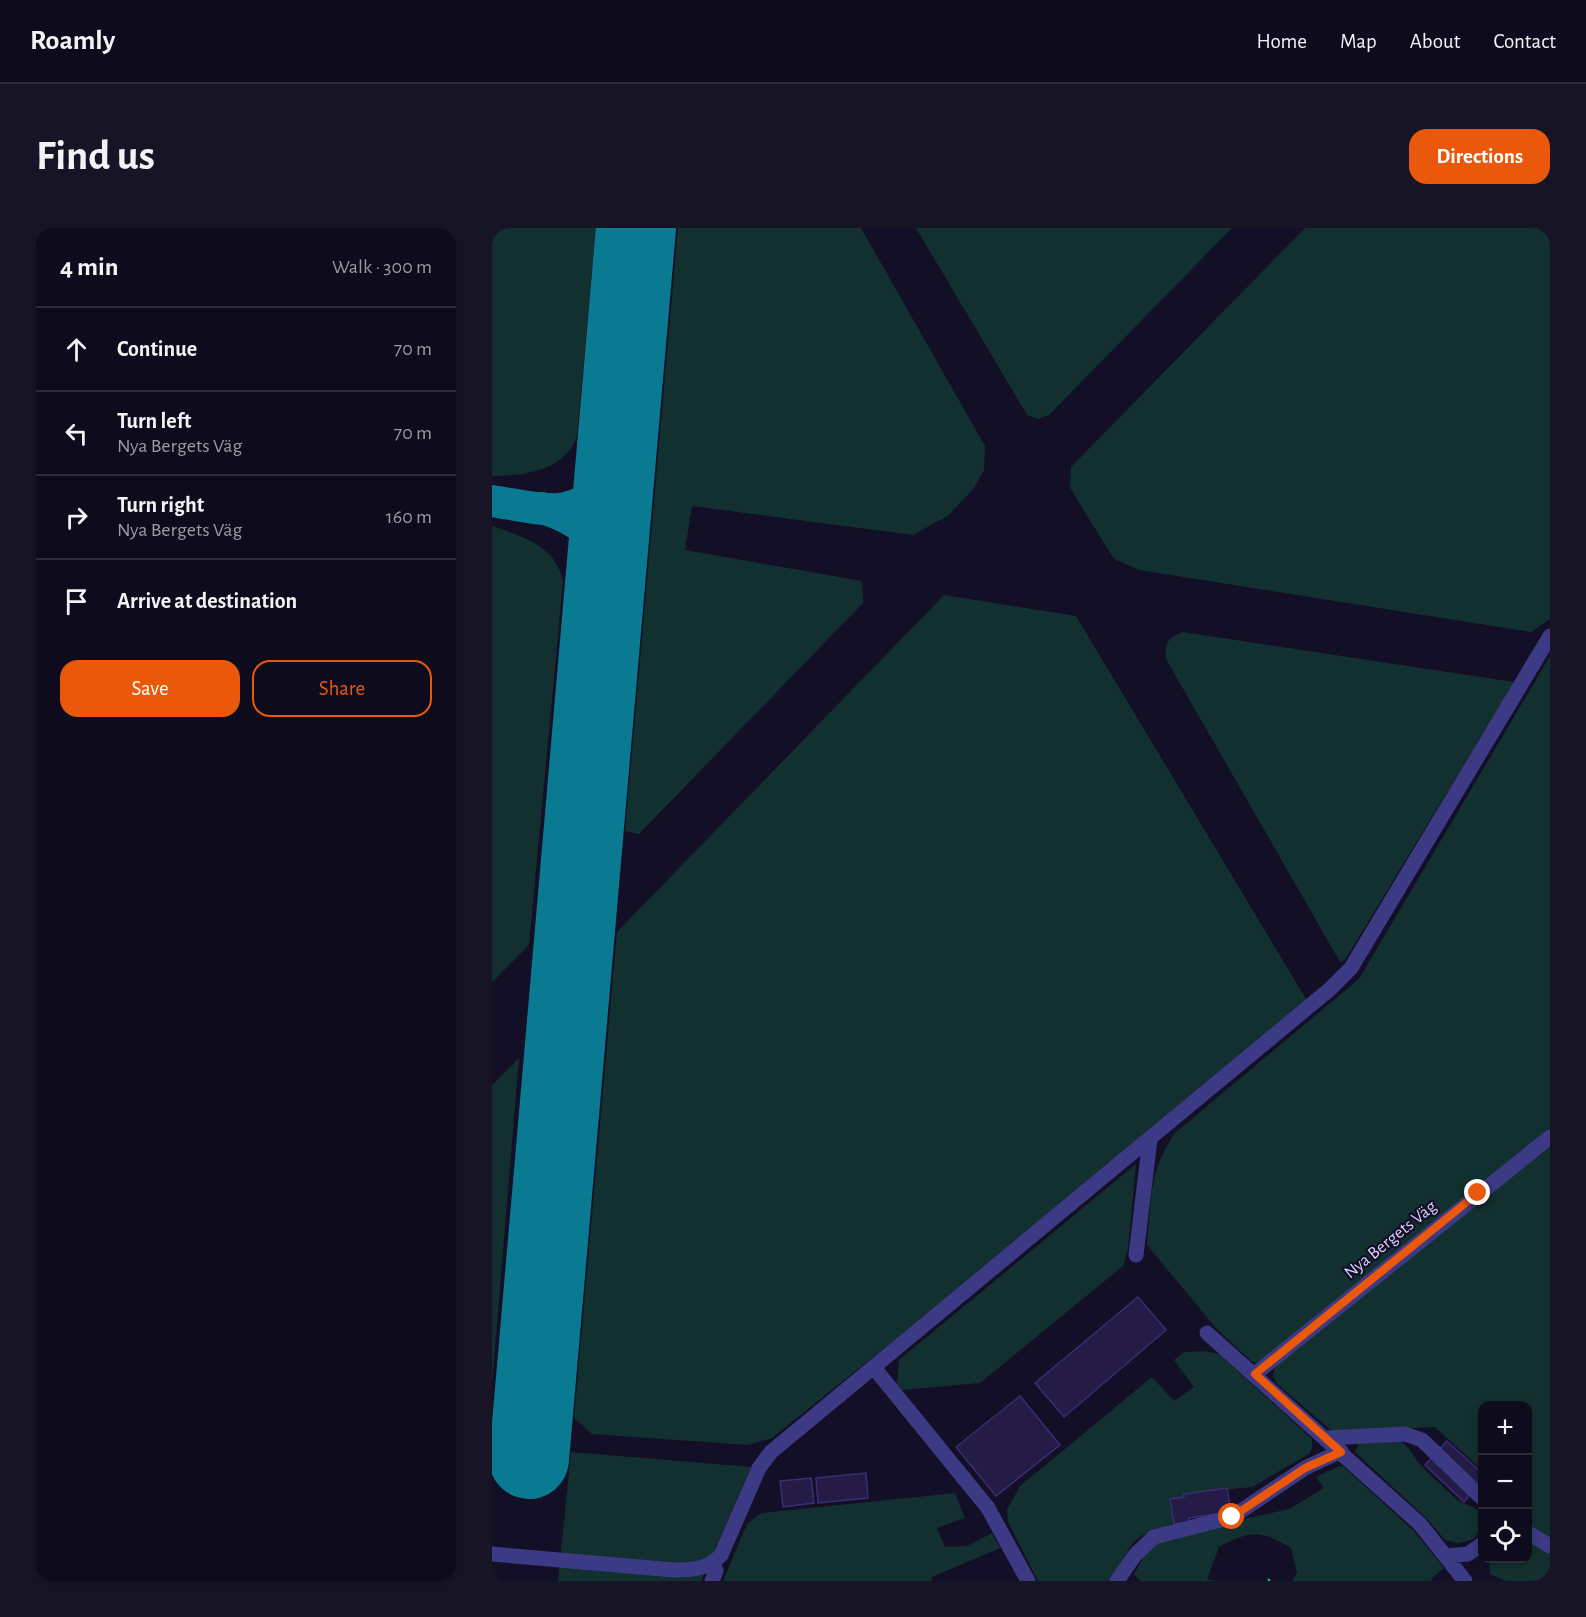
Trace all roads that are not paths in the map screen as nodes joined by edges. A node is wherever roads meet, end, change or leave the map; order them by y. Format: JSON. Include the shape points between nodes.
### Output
{"nodes":[{"id":1,"x":1550,"y":636,"type":"edge"},
{"id":2,"x":1550,"y":1137,"type":"edge"},
{"id":3,"x":1150,"y":1139,"type":"junction"},
{"id":4,"x":1136,"y":1254,"type":"dead end"},
{"id":5,"x":1207,"y":1333,"type":"dead end"},
{"id":6,"x":875,"y":1369,"type":"junction"},
{"id":7,"x":1255,"y":1374,"type":"junction"},
{"id":8,"x":1327,"y":1438,"type":"junction"},
{"id":9,"x":1341,"y":1452,"type":"junction"},
{"id":10,"x":1478,"y":1494,"type":"edge"},
{"id":11,"x":1532,"y":1536,"type":"edge"},
{"id":12,"x":1550,"y":1546,"type":"edge"},
{"id":13,"x":1478,"y":1547,"type":"edge"},
{"id":14,"x":492,"y":1554,"type":"edge"},
{"id":15,"x":1446,"y":1556,"type":"junction"},
{"id":16,"x":713,"y":1563,"type":"junction"},
{"id":17,"x":712,"y":1581,"type":"edge"},
{"id":18,"x":1028,"y":1581,"type":"edge"},
{"id":19,"x":1118,"y":1581,"type":"edge"},
{"id":20,"x":1465,"y":1581,"type":"edge"}],
"edges":[{"from":1,"to":3,"type":"street","via":[[1351,968]]},
{"from":2,"to":7,"type":"street","name":"Nya Bergets Väg"},
{"from":3,"to":4,"type":"street"},
{"from":3,"to":6,"type":"street"},
{"from":5,"to":7,"type":"street"},
{"from":6,"to":16,"type":"street","via":[[771,1452],[759,1468],[721,1555]]},
{"from":6,"to":18,"type":"street","via":[[988,1508]]},
{"from":7,"to":8,"type":"street"},
{"from":8,"to":9,"type":"street"},
{"from":8,"to":10,"type":"street","via":[[1405,1434],[1422,1440]]},
{"from":9,"to":15,"type":"street","via":[[1420,1524]]},
{"from":9,"to":19,"type":"street","via":[[1305,1468],[1232,1517],[1154,1537],[1135,1555]]},
{"from":11,"to":12,"type":"street"},
{"from":13,"to":15,"type":"street","via":[[1468,1554]]},
{"from":14,"to":16,"type":"street","via":[[674,1570],[697,1570]]},
{"from":15,"to":20,"type":"street"},
{"from":16,"to":17,"type":"street","via":[[716,1571]]}]}
